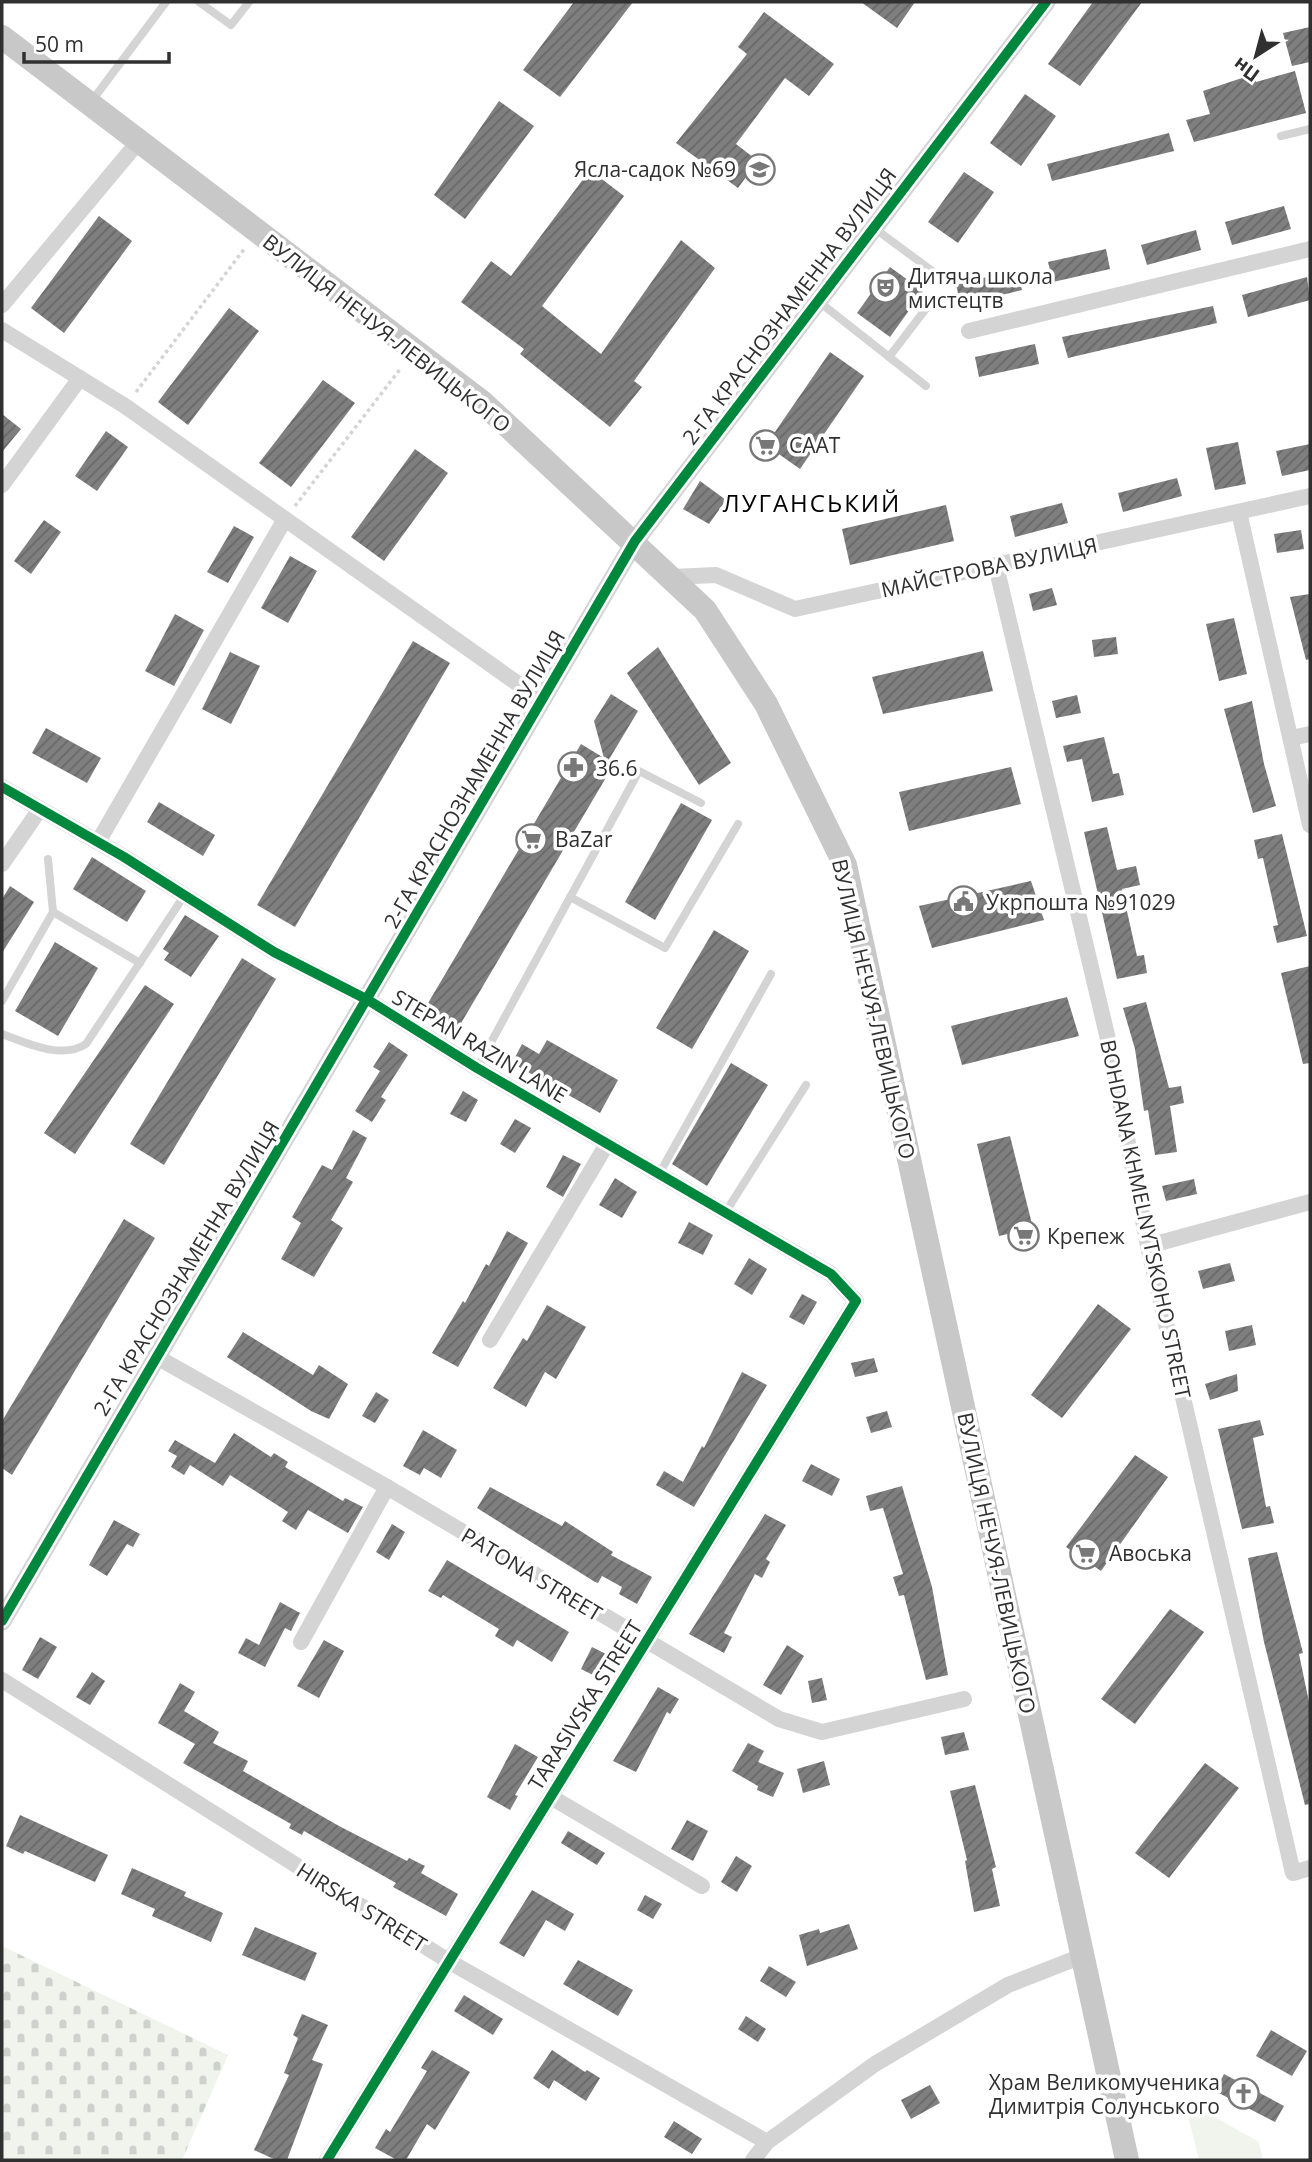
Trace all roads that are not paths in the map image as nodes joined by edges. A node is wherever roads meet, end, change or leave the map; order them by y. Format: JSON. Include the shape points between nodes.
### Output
{"nodes":[{"id":1,"x":166,"y":2,"type":"edge"},
{"id":2,"x":199,"y":2,"type":"edge"},
{"id":3,"x":249,"y":2,"type":"edge"},
{"id":4,"x":1046,"y":2,"type":"edge"},
{"id":5,"x":2,"y":37,"type":"edge"},
{"id":6,"x":90,"y":104,"type":"junction"},
{"id":7,"x":1310,"y":129,"type":"edge"},
{"id":8,"x":1281,"y":136,"type":"dead end"},
{"id":9,"x":139,"y":141,"type":"junction"},
{"id":10,"x":874,"y":228,"type":"junction"},
{"id":11,"x":1310,"y":249,"type":"edge"},
{"id":12,"x":935,"y":273,"type":"dead end"},
{"id":13,"x":818,"y":301,"type":"junction"},
{"id":14,"x":2,"y":305,"type":"edge"},
{"id":15,"x":928,"y":306,"type":"dead end"},
{"id":16,"x":2,"y":330,"type":"edge"},
{"id":17,"x":969,"y":331,"type":"dead end"},
{"id":18,"x":889,"y":357,"type":"junction"},
{"id":19,"x":80,"y":378,"type":"junction"},
{"id":20,"x":926,"y":386,"type":"dead end"},
{"id":21,"x":2,"y":485,"type":"edge"},
{"id":22,"x":1310,"y":496,"type":"edge"},
{"id":23,"x":1239,"y":512,"type":"junction"},
{"id":24,"x":285,"y":519,"type":"junction"},
{"id":25,"x":635,"y":541,"type":"junction"},
{"id":26,"x":996,"y":566,"type":"junction"},
{"id":27,"x":671,"y":577,"type":"junction"},
{"id":28,"x":541,"y":700,"type":"junction"},
{"id":29,"x":1310,"y":734,"type":"edge"},
{"id":30,"x":1291,"y":738,"type":"junction"},
{"id":31,"x":2,"y":787,"type":"edge"},
{"id":32,"x":701,"y":803,"type":"dead end"},
{"id":33,"x":40,"y":809,"type":"junction"},
{"id":34,"x":738,"y":824,"type":"dead end"},
{"id":35,"x":1310,"y":825,"type":"edge"},
{"id":36,"x":98,"y":842,"type":"junction"},
{"id":37,"x":48,"y":859,"type":"dead end"},
{"id":38,"x":2,"y":864,"type":"edge"},
{"id":39,"x":184,"y":896,"type":"junction"},
{"id":40,"x":570,"y":897,"type":"junction"},
{"id":41,"x":53,"y":912,"type":"junction"},
{"id":42,"x":140,"y":963,"type":"junction"},
{"id":43,"x":771,"y":974,"type":"dead end"},
{"id":44,"x":368,"y":1000,"type":"junction"},
{"id":45,"x":2,"y":1001,"type":"edge"},
{"id":46,"x":2,"y":1034,"type":"edge"},
{"id":47,"x":477,"y":1068,"type":"junction"},
{"id":48,"x":806,"y":1085,"type":"dead end"},
{"id":49,"x":607,"y":1144,"type":"junction"},
{"id":50,"x":659,"y":1174,"type":"junction"},
{"id":51,"x":1310,"y":1202,"type":"edge"},
{"id":52,"x":725,"y":1213,"type":"junction"},
{"id":53,"x":1149,"y":1246,"type":"junction"},
{"id":54,"x":831,"y":1274,"type":"joint"},
{"id":55,"x":489,"y":1340,"type":"dead end"},
{"id":56,"x":155,"y":1356,"type":"junction"},
{"id":57,"x":387,"y":1487,"type":"junction"},
{"id":58,"x":2,"y":1620,"type":"edge"},
{"id":59,"x":647,"y":1642,"type":"junction"},
{"id":60,"x":301,"y":1643,"type":"dead end"},
{"id":61,"x":2,"y":1680,"type":"edge"},
{"id":62,"x":964,"y":1699,"type":"dead end"},
{"id":63,"x":551,"y":1797,"type":"junction"},
{"id":64,"x":1310,"y":1868,"type":"edge"},
{"id":65,"x":702,"y":1886,"type":"dead end"},
{"id":66,"x":1083,"y":1956,"type":"junction"},
{"id":67,"x":450,"y":1962,"type":"junction"},
{"id":68,"x":767,"y":2142,"type":"junction"},
{"id":69,"x":327,"y":2160,"type":"edge"},
{"id":70,"x":753,"y":2160,"type":"edge"},
{"id":71,"x":1127,"y":2160,"type":"edge"}],
"edges":[{"from":1,"to":6,"type":"lane"},
{"from":2,"to":3,"type":"lane","via":[[231,26]]},
{"from":4,"to":10,"type":"street","name":"2-ГА КРАСНОЗНАМЕННА ВУЛИЦЯ"},
{"from":5,"to":6,"type":"main road","name":"ВУЛИЦЯ НЕЧУЯ-ЛЕВИЦЬКОГО"},
{"from":6,"to":9,"type":"main road","name":"ВУЛИЦЯ НЕЧУЯ-ЛЕВИЦЬКОГО"},
{"from":7,"to":8,"type":"lane"},
{"from":9,"to":14,"type":"street"},
{"from":9,"to":25,"type":"main road","name":"ВУЛИЦЯ НЕЧУЯ-ЛЕВИЦЬКОГО","via":[[482,402]]},
{"from":10,"to":12,"type":"lane"},
{"from":10,"to":13,"type":"street","name":"2-ГА КРАСНОЗНАМЕННА ВУЛИЦЯ"},
{"from":11,"to":17,"type":"street"},
{"from":13,"to":18,"type":"lane"},
{"from":13,"to":25,"type":"street","name":"2-ГА КРАСНОЗНАМЕННА ВУЛИЦЯ"},
{"from":15,"to":18,"type":"lane"},
{"from":16,"to":19,"type":"street"},
{"from":18,"to":20,"type":"lane"},
{"from":19,"to":21,"type":"street"},
{"from":19,"to":24,"type":"street"},
{"from":22,"to":23,"type":"street","name":"МАЙСТРОВА ВУЛИЦЯ"},
{"from":23,"to":26,"type":"street","name":"МАЙСТРОВА ВУЛИЦЯ"},
{"from":23,"to":30,"type":"street"},
{"from":24,"to":28,"type":"street"},
{"from":24,"to":36,"type":"street"},
{"from":25,"to":27,"type":"main road","name":"ВУЛИЦЯ НЕЧУЯ-ЛЕВИЦЬКОГО"},
{"from":25,"to":28,"type":"street","name":"2-ГА КРАСНОЗНАМЕННА ВУЛИЦЯ"},
{"from":26,"to":27,"type":"street","name":"МАЙСТРОВА ВУЛИЦЯ","via":[[795,609],[716,575]]},
{"from":26,"to":53,"type":"street","name":"BOHDANA KHMELNYTSKOHO STREET","via":[[1107,1035]]},
{"from":27,"to":66,"type":"main road","name":"ВУЛИЦЯ НЕЧУЯ-ЛЕВИЦЬКОГО","via":[[705,610],[766,704],[845,865]]},
{"from":28,"to":44,"type":"street","name":"2-ГА КРАСНОЗНАМЕННА ВУЛИЦЯ"},
{"from":29,"to":30,"type":"street"},
{"from":30,"to":35,"type":"street"},
{"from":31,"to":33,"type":"street","name":"STEPAN RAZIN LANE"},
{"from":32,"to":40,"type":"lane","via":[[639,771]]},
{"from":33,"to":36,"type":"street","name":"STEPAN RAZIN LANE"},
{"from":33,"to":38,"type":"street"},
{"from":34,"to":40,"type":"lane","via":[[666,948]]},
{"from":36,"to":39,"type":"street","name":"STEPAN RAZIN LANE"},
{"from":37,"to":41,"type":"lane"},
{"from":39,"to":42,"type":"lane"},
{"from":39,"to":44,"type":"street","name":"STEPAN RAZIN LANE","via":[[274,952]]},
{"from":40,"to":47,"type":"lane"},
{"from":41,"to":42,"type":"lane"},
{"from":41,"to":45,"type":"lane"},
{"from":42,"to":46,"type":"lane","via":[[86,1044],[78,1049],[57,1051]]},
{"from":43,"to":50,"type":"lane"},
{"from":44,"to":47,"type":"street","name":"STEPAN RAZIN LANE"},
{"from":44,"to":56,"type":"street","name":"2-ГА КРАСНОЗНАМЕННА ВУЛИЦЯ"},
{"from":47,"to":49,"type":"street","name":"STEPAN RAZIN LANE"},
{"from":48,"to":52,"type":"lane"},
{"from":49,"to":50,"type":"street","name":"STEPAN RAZIN LANE"},
{"from":49,"to":55,"type":"street"},
{"from":50,"to":52,"type":"street","name":"STEPAN RAZIN LANE"},
{"from":51,"to":53,"type":"street"},
{"from":52,"to":54,"type":"street","name":"STEPAN RAZIN LANE"},
{"from":53,"to":64,"type":"street","name":"BOHDANA KHMELNYTSKOHO STREET","via":[[1293,1873]]},
{"from":54,"to":59,"type":"street","name":"TARASIVSKA STREET","via":[[856,1301]]},
{"from":56,"to":57,"type":"street","name":"PATONA STREET"},
{"from":56,"to":58,"type":"street","name":"2-ГА КРАСНОЗНАМЕННА ВУЛИЦЯ"},
{"from":57,"to":59,"type":"street","name":"PATONA STREET"},
{"from":57,"to":60,"type":"street"},
{"from":59,"to":62,"type":"street","name":"PATONA STREET","via":[[779,1719],[822,1732]]},
{"from":59,"to":63,"type":"street","name":"TARASIVSKA STREET"},
{"from":61,"to":67,"type":"street","name":"HIRSKA STREET"},
{"from":63,"to":65,"type":"street"},
{"from":63,"to":67,"type":"street","name":"TARASIVSKA STREET"},
{"from":66,"to":68,"type":"street","via":[[1008,1985],[875,2064]]},
{"from":66,"to":71,"type":"main road","name":"ВУЛИЦЯ НЕЧУЯ-ЛЕВИЦЬКОГО"},
{"from":67,"to":68,"type":"street","name":"HIRSKA STREET"},
{"from":67,"to":69,"type":"street","name":"TARASIVSKA STREET"},
{"from":68,"to":70,"type":"street"}]}
